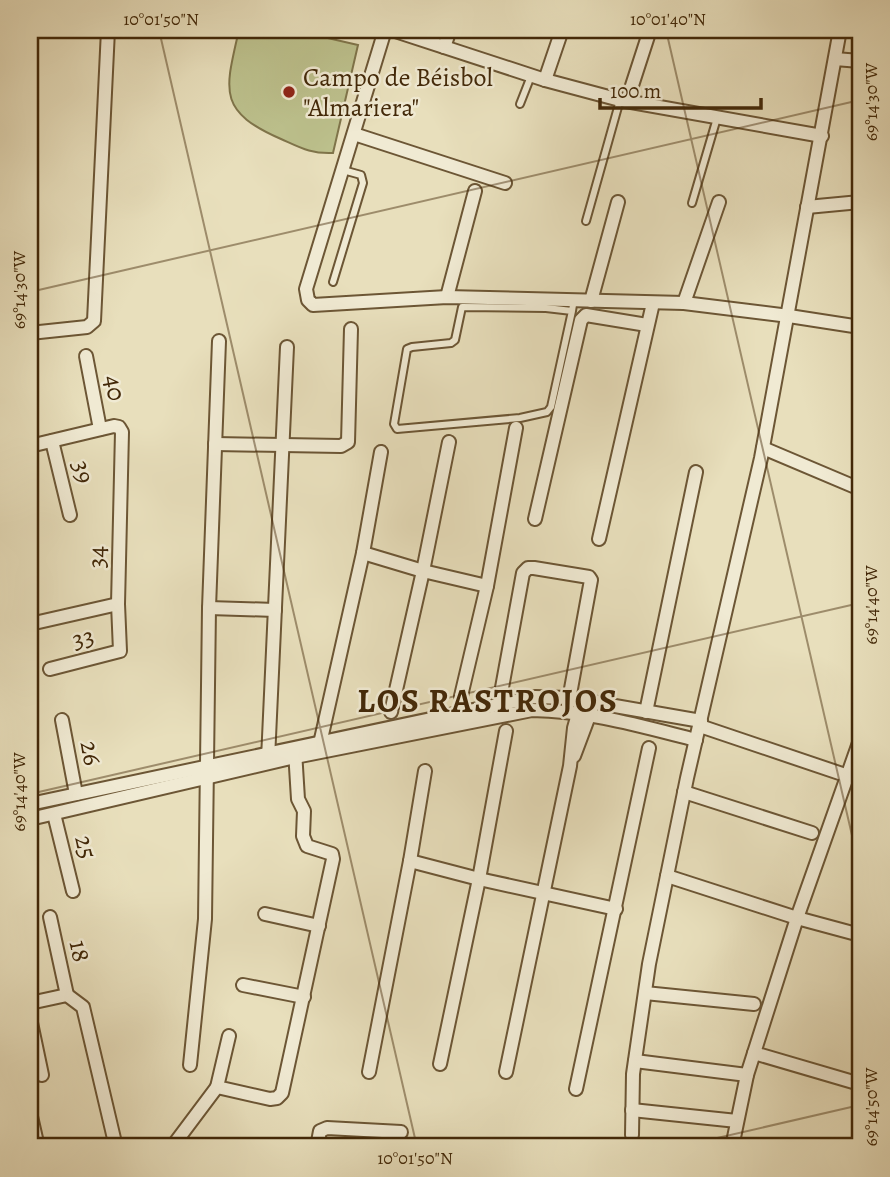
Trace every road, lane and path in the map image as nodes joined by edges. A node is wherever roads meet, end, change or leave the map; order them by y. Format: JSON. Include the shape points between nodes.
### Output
{"nodes":[{"id":1,"x":108,"y":30,"type":"edge"},
{"id":2,"x":385,"y":30,"type":"edge"},
{"id":3,"x":392,"y":30,"type":"edge"},
{"id":4,"x":450,"y":30,"type":"edge"},
{"id":5,"x":562,"y":30,"type":"edge"},
{"id":6,"x":650,"y":30,"type":"edge"},
{"id":7,"x":840,"y":30,"type":"edge"},
{"id":8,"x":444,"y":47,"type":"junction"},
{"id":9,"x":835,"y":59,"type":"junction"},
{"id":10,"x":860,"y":61,"type":"edge"},
{"id":11,"x":531,"y":75,"type":"junction"},
{"id":12,"x":545,"y":79,"type":"junction"},
{"id":13,"x":624,"y":101,"type":"junction"},
{"id":14,"x":520,"y":104,"type":"dead end"},
{"id":15,"x":717,"y":117,"type":"junction"},
{"id":16,"x":354,"y":134,"type":"junction"},
{"id":17,"x":822,"y":136,"type":"junction"},
{"id":18,"x":343,"y":170,"type":"junction"},
{"id":19,"x":505,"y":183,"type":"dead end"},
{"id":20,"x":475,"y":191,"type":"dead end"},
{"id":21,"x":618,"y":202,"type":"dead end"},
{"id":22,"x":719,"y":202,"type":"dead end"},
{"id":23,"x":860,"y":202,"type":"edge"},
{"id":24,"x":692,"y":203,"type":"dead end"},
{"id":25,"x":807,"y":207,"type":"junction"},
{"id":26,"x":586,"y":221,"type":"dead end"},
{"id":27,"x":333,"y":282,"type":"dead end"},
{"id":28,"x":447,"y":297,"type":"junction"},
{"id":29,"x":591,"y":301,"type":"junction"},
{"id":30,"x":653,"y":303,"type":"junction"},
{"id":31,"x":684,"y":303,"type":"junction"},
{"id":32,"x":573,"y":305,"type":"junction"},
{"id":33,"x":789,"y":316,"type":"junction"},
{"id":34,"x":647,"y":325,"type":"junction"},
{"id":35,"x":860,"y":327,"type":"edge"},
{"id":36,"x":351,"y":330,"type":"dead end"},
{"id":37,"x":30,"y":333,"type":"edge"},
{"id":38,"x":219,"y":341,"type":"dead end"},
{"id":39,"x":287,"y":347,"type":"dead end"},
{"id":40,"x":86,"y":356,"type":"dead end"},
{"id":41,"x":516,"y":428,"type":"dead end"},
{"id":42,"x":100,"y":429,"type":"junction"},
{"id":43,"x":52,"y":441,"type":"junction"},
{"id":44,"x":449,"y":442,"type":"dead end"},
{"id":45,"x":215,"y":444,"type":"junction"},
{"id":46,"x":30,"y":446,"type":"edge"},
{"id":47,"x":282,"y":447,"type":"junction"},
{"id":48,"x":764,"y":448,"type":"junction"},
{"id":49,"x":381,"y":452,"type":"dead end"},
{"id":50,"x":696,"y":472,"type":"dead end"},
{"id":51,"x":860,"y":489,"type":"edge"},
{"id":52,"x":70,"y":515,"type":"dead end"},
{"id":53,"x":535,"y":519,"type":"dead end"},
{"id":54,"x":599,"y":539,"type":"dead end"},
{"id":55,"x":363,"y":552,"type":"junction"},
{"id":56,"x":423,"y":571,"type":"junction"},
{"id":57,"x":487,"y":586,"type":"junction"},
{"id":58,"x":118,"y":604,"type":"junction"},
{"id":59,"x":208,"y":608,"type":"junction"},
{"id":60,"x":275,"y":610,"type":"junction"},
{"id":61,"x":30,"y":623,"type":"edge"},
{"id":62,"x":50,"y":669,"type":"dead end"},
{"id":63,"x":461,"y":696,"type":"dead end"},
{"id":64,"x":499,"y":704,"type":"junction"},
{"id":65,"x":580,"y":706,"type":"junction"},
{"id":66,"x":391,"y":712,"type":"dead end"},
{"id":67,"x":646,"y":712,"type":"junction"},
{"id":68,"x":62,"y":720,"type":"dead end"},
{"id":69,"x":700,"y":724,"type":"junction"},
{"id":70,"x":506,"y":731,"type":"dead end"},
{"id":71,"x":696,"y":740,"type":"junction"},
{"id":72,"x":860,"y":740,"type":"edge"},
{"id":73,"x":319,"y":747,"type":"junction"},
{"id":74,"x":649,"y":748,"type":"dead end"},
{"id":75,"x":295,"y":752,"type":"junction"},
{"id":76,"x":268,"y":758,"type":"junction"},
{"id":77,"x":425,"y":771,"type":"dead end"},
{"id":78,"x":208,"y":772,"type":"junction"},
{"id":79,"x":854,"y":778,"type":"edge"},
{"id":80,"x":684,"y":792,"type":"junction"},
{"id":81,"x":76,"y":794,"type":"junction"},
{"id":82,"x":30,"y":804,"type":"edge"},
{"id":83,"x":54,"y":814,"type":"junction"},
{"id":84,"x":30,"y":819,"type":"edge"},
{"id":85,"x":812,"y":833,"type":"dead end"},
{"id":86,"x":410,"y":861,"type":"junction"},
{"id":87,"x":667,"y":876,"type":"junction"},
{"id":88,"x":479,"y":878,"type":"junction"},
{"id":89,"x":73,"y":891,"type":"dead end"},
{"id":90,"x":542,"y":892,"type":"junction"},
{"id":91,"x":616,"y":909,"type":"junction"},
{"id":92,"x":264,"y":914,"type":"dead end"},
{"id":93,"x":50,"y":917,"type":"dead end"},
{"id":94,"x":797,"y":918,"type":"junction"},
{"id":95,"x":319,"y":926,"type":"junction"},
{"id":96,"x":860,"y":935,"type":"edge"},
{"id":97,"x":243,"y":985,"type":"dead end"},
{"id":98,"x":645,"y":993,"type":"junction"},
{"id":99,"x":67,"y":995,"type":"junction"},
{"id":100,"x":304,"y":997,"type":"junction"},
{"id":101,"x":30,"y":1003,"type":"edge"},
{"id":102,"x":754,"y":1004,"type":"dead end"},
{"id":103,"x":30,"y":1018,"type":"edge"},
{"id":104,"x":229,"y":1036,"type":"dead end"},
{"id":105,"x":754,"y":1053,"type":"junction"},
{"id":106,"x":635,"y":1061,"type":"junction"},
{"id":107,"x":440,"y":1064,"type":"dead end"},
{"id":108,"x":190,"y":1065,"type":"dead end"},
{"id":109,"x":369,"y":1072,"type":"dead end"},
{"id":110,"x":506,"y":1072,"type":"dead end"},
{"id":111,"x":42,"y":1075,"type":"dead end"},
{"id":112,"x":747,"y":1075,"type":"junction"},
{"id":113,"x":860,"y":1084,"type":"edge"},
{"id":114,"x":217,"y":1087,"type":"junction"},
{"id":115,"x":576,"y":1089,"type":"dead end"},
{"id":116,"x":632,"y":1110,"type":"junction"},
{"id":117,"x":30,"y":1112,"type":"edge"},
{"id":118,"x":737,"y":1121,"type":"junction"},
{"id":119,"x":401,"y":1132,"type":"dead end"},
{"id":120,"x":632,"y":1135,"type":"dead end"},
{"id":121,"x":38,"y":1147,"type":"edge"},
{"id":122,"x":116,"y":1147,"type":"edge"},
{"id":123,"x":172,"y":1147,"type":"edge"},
{"id":124,"x":317,"y":1147,"type":"edge"},
{"id":125,"x":732,"y":1147,"type":"edge"}],
"edges":[{"from":1,"to":37,"type":"street","via":[[94,321],[87,327]]},
{"from":2,"to":16,"type":"street"},
{"from":3,"to":8,"type":"street"},
{"from":4,"to":8,"type":"street"},
{"from":5,"to":12,"type":"street"},
{"from":6,"to":13,"type":"street"},
{"from":7,"to":9,"type":"street"},
{"from":8,"to":11,"type":"street"},
{"from":9,"to":10,"type":"street"},
{"from":9,"to":17,"type":"street"},
{"from":11,"to":12,"type":"street"},
{"from":11,"to":14,"type":"lane"},
{"from":12,"to":13,"type":"street"},
{"from":13,"to":15,"type":"street"},
{"from":13,"to":26,"type":"lane"},
{"from":15,"to":17,"type":"street"},
{"from":15,"to":24,"type":"lane"},
{"from":16,"to":18,"type":"street"},
{"from":16,"to":19,"type":"street"},
{"from":17,"to":25,"type":"street"},
{"from":18,"to":27,"type":"lane","via":[[361,175],[363,183]]},
{"from":18,"to":28,"type":"street","via":[[306,289],[313,306]]},
{"from":20,"to":28,"type":"street"},
{"from":21,"to":29,"type":"street"},
{"from":22,"to":31,"type":"street"},
{"from":23,"to":25,"type":"street"},
{"from":25,"to":33,"type":"street"},
{"from":28,"to":32,"type":"street"},
{"from":29,"to":30,"type":"street"},
{"from":29,"to":32,"type":"street"},
{"from":30,"to":31,"type":"street"},
{"from":30,"to":34,"type":"street"},
{"from":31,"to":33,"type":"street"},
{"from":32,"to":32,"type":"lane","via":[[547,412],[397,429],[394,424],[407,349],[455,340],[462,307]]},
{"from":33,"to":35,"type":"street"},
{"from":33,"to":48,"type":"street"},
{"from":34,"to":53,"type":"street","via":[[586,315],[581,320]]},
{"from":34,"to":54,"type":"street"},
{"from":36,"to":47,"type":"street","via":[[348,442]]},
{"from":38,"to":45,"type":"street"},
{"from":39,"to":47,"type":"street"},
{"from":40,"to":42,"type":"street","name":"40"},
{"from":41,"to":57,"type":"street"},
{"from":42,"to":43,"type":"street"},
{"from":42,"to":58,"type":"street","name":"34","via":[[119,427],[122,432]]},
{"from":43,"to":46,"type":"street"},
{"from":43,"to":52,"type":"street","name":"39"},
{"from":44,"to":56,"type":"street"},
{"from":45,"to":47,"type":"street"},
{"from":45,"to":59,"type":"street"},
{"from":47,"to":60,"type":"street"},
{"from":48,"to":51,"type":"street"},
{"from":48,"to":69,"type":"street"},
{"from":49,"to":55,"type":"street"},
{"from":50,"to":67,"type":"street"},
{"from":55,"to":56,"type":"street"},
{"from":55,"to":73,"type":"street"},
{"from":56,"to":57,"type":"street"},
{"from":56,"to":66,"type":"street"},
{"from":57,"to":63,"type":"street"},
{"from":58,"to":61,"type":"street"},
{"from":58,"to":62,"type":"street","name":"33","via":[[120,651]]},
{"from":59,"to":60,"type":"street"},
{"from":59,"to":78,"type":"street"},
{"from":60,"to":76,"type":"street"},
{"from":64,"to":65,"type":"street","via":[[535,696]]},
{"from":64,"to":65,"type":"street","via":[[523,573],[528,568],[589,577]]},
{"from":64,"to":73,"type":"street"},
{"from":65,"to":67,"type":"street"},
{"from":65,"to":71,"type":"street"},
{"from":65,"to":73,"type":"street","via":[[531,710]]},
{"from":65,"to":90,"type":"street"},
{"from":67,"to":69,"type":"street"},
{"from":68,"to":81,"type":"street","name":"26"},
{"from":69,"to":71,"type":"street"},
{"from":69,"to":79,"type":"street"},
{"from":70,"to":88,"type":"street"},
{"from":71,"to":80,"type":"street"},
{"from":72,"to":79,"type":"street"},
{"from":73,"to":75,"type":"street"},
{"from":74,"to":91,"type":"street"},
{"from":75,"to":76,"type":"street"},
{"from":75,"to":95,"type":"street","via":[[304,841],[332,854],[333,859]]},
{"from":76,"to":78,"type":"street"},
{"from":77,"to":86,"type":"street"},
{"from":78,"to":81,"type":"street"},
{"from":78,"to":83,"type":"street"},
{"from":78,"to":108,"type":"street","via":[[205,919]]},
{"from":79,"to":94,"type":"street"},
{"from":80,"to":85,"type":"street"},
{"from":80,"to":87,"type":"street"},
{"from":81,"to":82,"type":"street"},
{"from":83,"to":84,"type":"street"},
{"from":83,"to":89,"type":"street","name":"25"},
{"from":86,"to":88,"type":"street"},
{"from":86,"to":109,"type":"street"},
{"from":87,"to":94,"type":"street"},
{"from":87,"to":98,"type":"street"},
{"from":88,"to":90,"type":"street"},
{"from":88,"to":107,"type":"street"},
{"from":90,"to":91,"type":"street"},
{"from":90,"to":110,"type":"street"},
{"from":91,"to":115,"type":"street"},
{"from":92,"to":95,"type":"street"},
{"from":93,"to":99,"type":"street","name":"18"},
{"from":94,"to":96,"type":"street"},
{"from":94,"to":105,"type":"street"},
{"from":95,"to":100,"type":"street"},
{"from":97,"to":100,"type":"street"},
{"from":98,"to":102,"type":"street"},
{"from":98,"to":106,"type":"street"},
{"from":99,"to":101,"type":"street"},
{"from":99,"to":122,"type":"street","via":[[83,1007],[86,1016]]},
{"from":100,"to":114,"type":"street","via":[[282,1093],[270,1099]]},
{"from":103,"to":111,"type":"street"},
{"from":104,"to":114,"type":"street"},
{"from":105,"to":112,"type":"street"},
{"from":105,"to":113,"type":"street"},
{"from":106,"to":112,"type":"street"},
{"from":106,"to":116,"type":"street"},
{"from":112,"to":118,"type":"street"},
{"from":114,"to":123,"type":"street"},
{"from":116,"to":118,"type":"street"},
{"from":116,"to":120,"type":"street"},
{"from":117,"to":121,"type":"street"},
{"from":118,"to":125,"type":"street"},
{"from":119,"to":124,"type":"street","via":[[327,1128],[320,1131]]}]}
